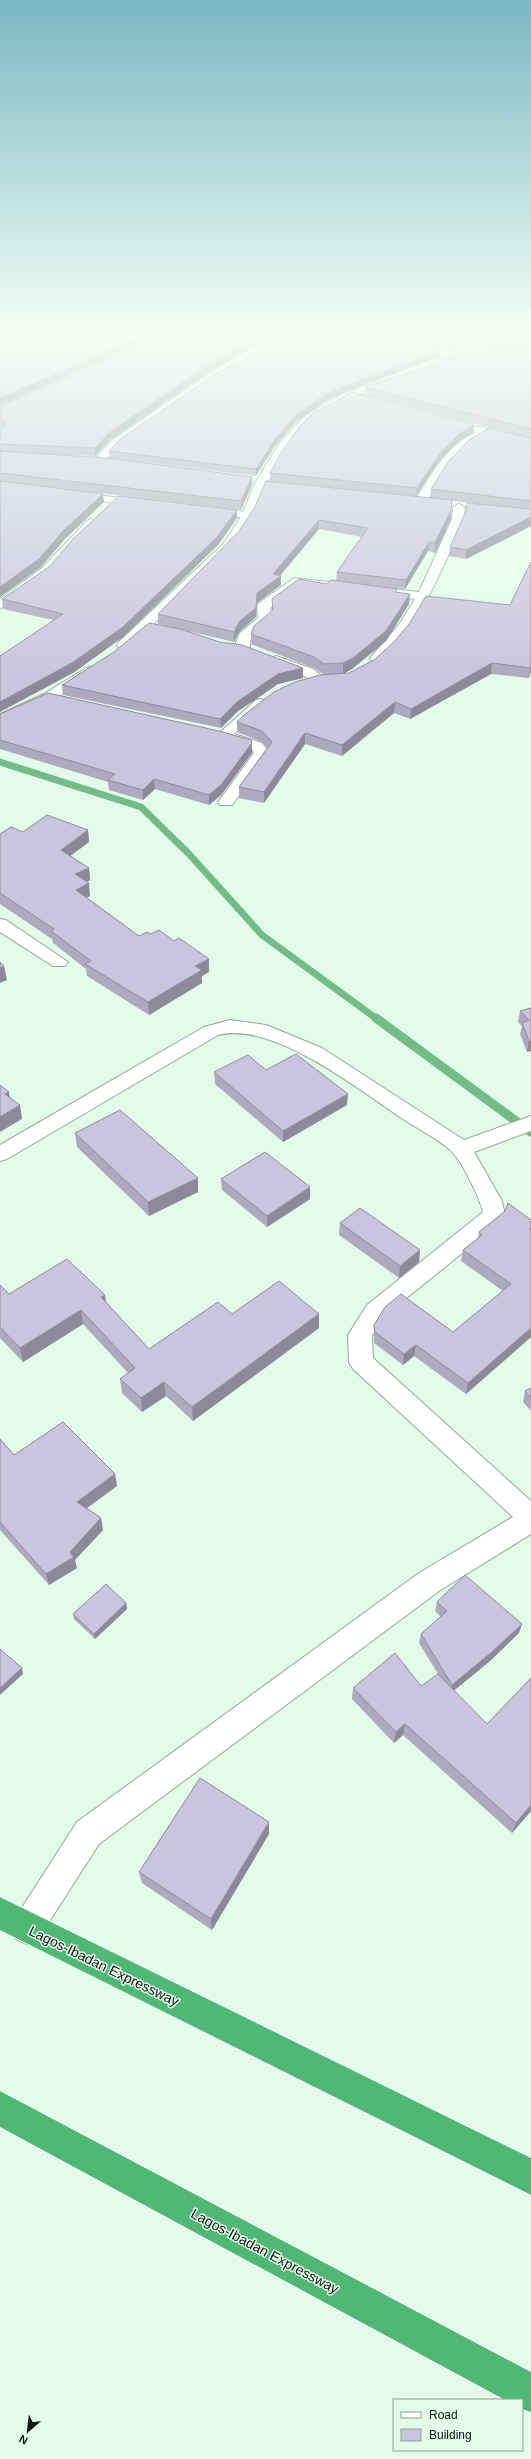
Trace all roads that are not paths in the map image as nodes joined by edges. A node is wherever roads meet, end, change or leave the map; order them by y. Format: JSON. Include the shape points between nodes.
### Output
{"nodes":[{"id":1,"x":109,"y":449,"type":"edge"},
{"id":2,"x":281,"y":449,"type":"edge"},
{"id":3,"x":455,"y":449,"type":"edge"},
{"id":4,"x":116,"y":463,"type":"edge"},
{"id":5,"x":257,"y":482,"type":"junction"},
{"id":6,"x":275,"y":486,"type":"edge"},
{"id":7,"x":63,"y":493,"type":"edge"},
{"id":8,"x":406,"y":499,"type":"edge"},
{"id":9,"x":115,"y":500,"type":"junction"},
{"id":10,"x":421,"y":501,"type":"junction"},
{"id":11,"x":436,"y":503,"type":"edge"},
{"id":12,"x":152,"y":505,"type":"edge"},
{"id":13,"x":474,"y":508,"type":"edge"},
{"id":14,"x":197,"y":510,"type":"edge"},
{"id":15,"x":248,"y":515,"type":"junction"},
{"id":16,"x":422,"y":596,"type":"junction"},
{"id":17,"x":0,"y":605,"type":"edge"},
{"id":18,"x":146,"y":626,"type":"junction"},
{"id":19,"x":161,"y":629,"type":"edge"},
{"id":20,"x":229,"y":647,"type":"edge"},
{"id":21,"x":244,"y":649,"type":"junction"},
{"id":22,"x":112,"y":654,"type":"edge"},
{"id":23,"x":100,"y":663,"type":"edge"},
{"id":24,"x":364,"y":668,"type":"edge"},
{"id":25,"x":320,"y":680,"type":"junction"},
{"id":26,"x":334,"y":680,"type":"edge"},
{"id":27,"x":301,"y":684,"type":"edge"},
{"id":28,"x":272,"y":695,"type":"edge"},
{"id":29,"x":49,"y":697,"type":"junction"},
{"id":30,"x":72,"y":702,"type":"edge"},
{"id":31,"x":0,"y":719,"type":"edge"},
{"id":32,"x":207,"y":732,"type":"edge"},
{"id":33,"x":224,"y":735,"type":"junction"},
{"id":34,"x":226,"y":802,"type":"dead end"},
{"id":35,"x":0,"y":924,"type":"edge"},
{"id":36,"x":59,"y":962,"type":"dead end"},
{"id":37,"x":531,"y":1123,"type":"edge"},
{"id":38,"x":461,"y":1148,"type":"junction"},
{"id":39,"x":0,"y":1154,"type":"edge"},
{"id":40,"x":531,"y":1517,"type":"edge"},
{"id":41,"x":531,"y":1520,"type":"edge"},
{"id":42,"x":14,"y":1920,"type":"edge"},
{"id":43,"x":0,"y":2108,"type":"edge"},
{"id":44,"x":531,"y":2177,"type":"edge"},
{"id":45,"x":531,"y":2393,"type":"edge"}],
"edges":[{"from":1,"to":4,"type":"street","via":[[95,461]]},
{"from":2,"to":5,"type":"street"},
{"from":3,"to":10,"type":"street"},
{"from":5,"to":6,"type":"street"},
{"from":5,"to":15,"type":"street"},
{"from":7,"to":9,"type":"street"},
{"from":8,"to":10,"type":"street"},
{"from":9,"to":12,"type":"street"},
{"from":9,"to":17,"type":"street","via":[[69,544],[45,572]]},
{"from":10,"to":11,"type":"street"},
{"from":13,"to":16,"type":"street","via":[[455,506],[458,519]]},
{"from":14,"to":15,"type":"street"},
{"from":15,"to":18,"type":"street","via":[[228,545]]},
{"from":16,"to":21,"type":"street","via":[[298,581],[263,607],[265,619],[246,633]]},
{"from":16,"to":24,"type":"street","via":[[392,645]]},
{"from":18,"to":19,"type":"street"},
{"from":18,"to":22,"type":"street"},
{"from":20,"to":21,"type":"street"},
{"from":21,"to":25,"type":"street","via":[[308,672]]},
{"from":23,"to":29,"type":"street"},
{"from":25,"to":26,"type":"street"},
{"from":25,"to":27,"type":"street"},
{"from":28,"to":33,"type":"street","via":[[243,716]]},
{"from":29,"to":30,"type":"street"},
{"from":29,"to":31,"type":"street"},
{"from":32,"to":33,"type":"street"},
{"from":33,"to":34,"type":"street","via":[[258,746],[262,753]]},
{"from":35,"to":36,"type":"street"},
{"from":37,"to":38,"type":"street","via":[[484,1142]]},
{"from":38,"to":39,"type":"street","via":[[315,1052],[259,1029],[230,1026],[211,1031]]},
{"from":38,"to":40,"type":"street","via":[[491,1201],[494,1215],[375,1310],[360,1335],[361,1362]]},
{"from":41,"to":42,"type":"street","via":[[429,1582],[88,1833]]},
{"from":42,"to":44,"type":"highway","name":"Lagos-Ibadan Expressway"},
{"from":43,"to":45,"type":"highway","name":"Lagos-Ibadan Expressway"}]}
